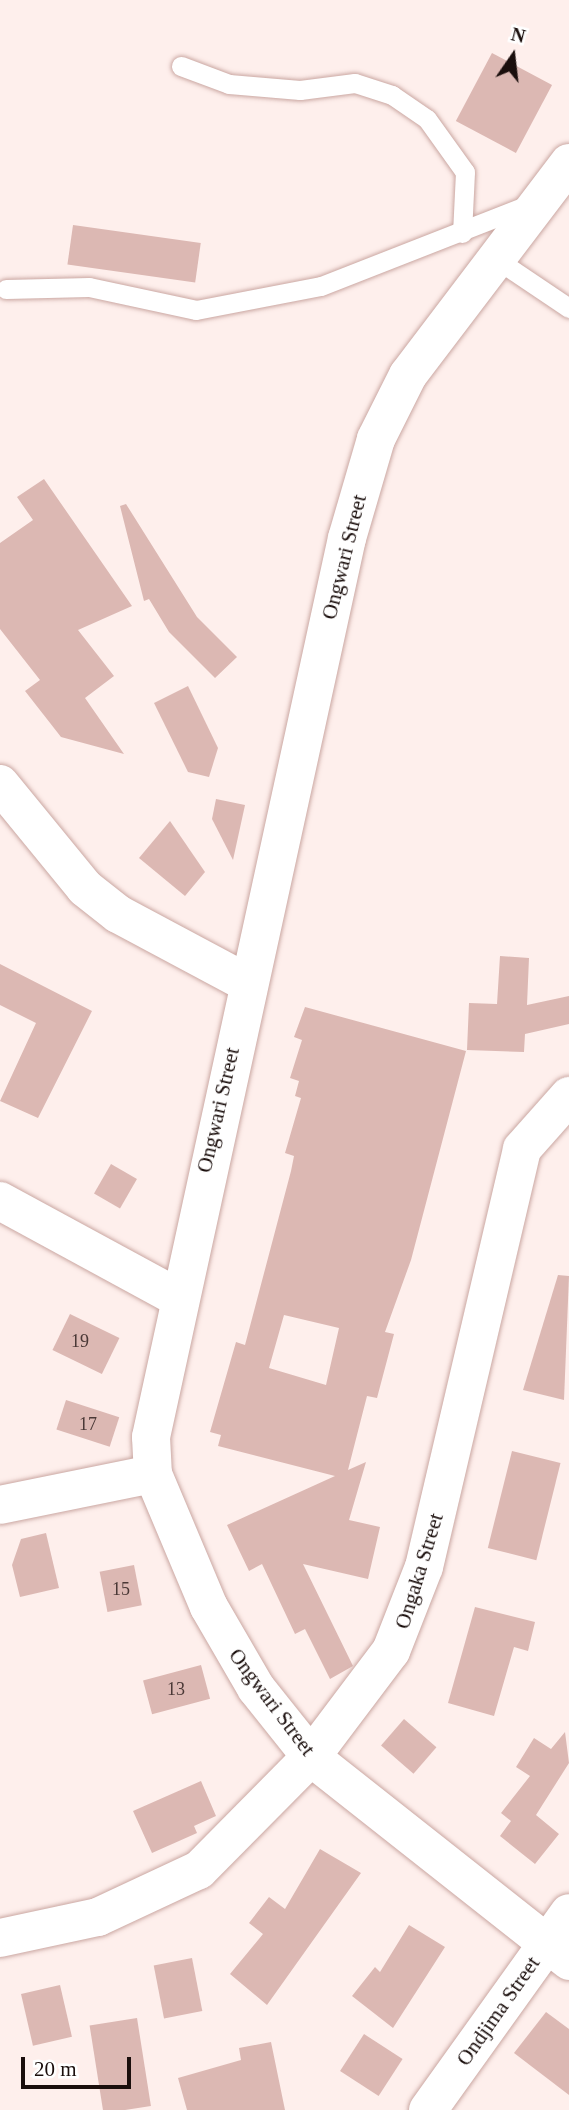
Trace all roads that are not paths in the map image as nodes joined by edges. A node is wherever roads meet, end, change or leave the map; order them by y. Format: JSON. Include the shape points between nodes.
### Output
{"nodes":[{"id":1,"x":181,"y":66,"type":"dead end"},
{"id":2,"x":569,"y":163,"type":"edge"},
{"id":3,"x":538,"y":201,"type":"junction"},
{"id":4,"x":462,"y":233,"type":"junction"},
{"id":5,"x":496,"y":259,"type":"junction"},
{"id":6,"x":6,"y":289,"type":"dead end"},
{"id":7,"x":569,"y":308,"type":"edge"},
{"id":8,"x":0,"y":784,"type":"edge"},
{"id":9,"x":247,"y":983,"type":"junction"},
{"id":10,"x":569,"y":1096,"type":"edge"},
{"id":11,"x":0,"y":1201,"type":"edge"},
{"id":12,"x":177,"y":1297,"type":"junction"},
{"id":13,"x":153,"y":1474,"type":"junction"},
{"id":14,"x":0,"y":1505,"type":"edge"},
{"id":15,"x":310,"y":1757,"type":"junction"},
{"id":16,"x":569,"y":1913,"type":"edge"},
{"id":17,"x":0,"y":1938,"type":"edge"},
{"id":18,"x":557,"y":1953,"type":"edge"},
{"id":19,"x":428,"y":2110,"type":"edge"}],
"edges":[{"from":1,"to":4,"type":"lane","via":[[229,84],[300,90],[355,83],[392,95],[427,119],[465,172]]},
{"from":2,"to":3,"type":"street","name":"Ongwari Street"},
{"from":3,"to":4,"type":"lane"},
{"from":3,"to":5,"type":"street","name":"Ongwari Street"},
{"from":4,"to":6,"type":"lane","via":[[321,286],[196,310],[89,288]]},
{"from":5,"to":7,"type":"lane"},
{"from":5,"to":9,"type":"street","name":"Ongwari Street","via":[[408,375],[376,439],[347,538]]},
{"from":8,"to":9,"type":"street","via":[[85,888],[118,914]]},
{"from":9,"to":12,"type":"street","name":"Ongwari Street"},
{"from":10,"to":15,"type":"street","name":"Ongaka Street","via":[[522,1149],[424,1567],[400,1635]]},
{"from":11,"to":12,"type":"street"},
{"from":12,"to":13,"type":"street","name":"Ongwari Street","via":[[156,1389]]},
{"from":13,"to":14,"type":"street"},
{"from":13,"to":15,"type":"street","name":"Ongwari Street","via":[[231,1650]]},
{"from":15,"to":17,"type":"street","name":"Ongaka Street","via":[[199,1870],[98,1917]]},
{"from":15,"to":18,"type":"street","name":"Ongwari Street"},
{"from":16,"to":18,"type":"street","name":"Ondjima Street"},
{"from":18,"to":19,"type":"street","name":"Ondjima Street"}]}
